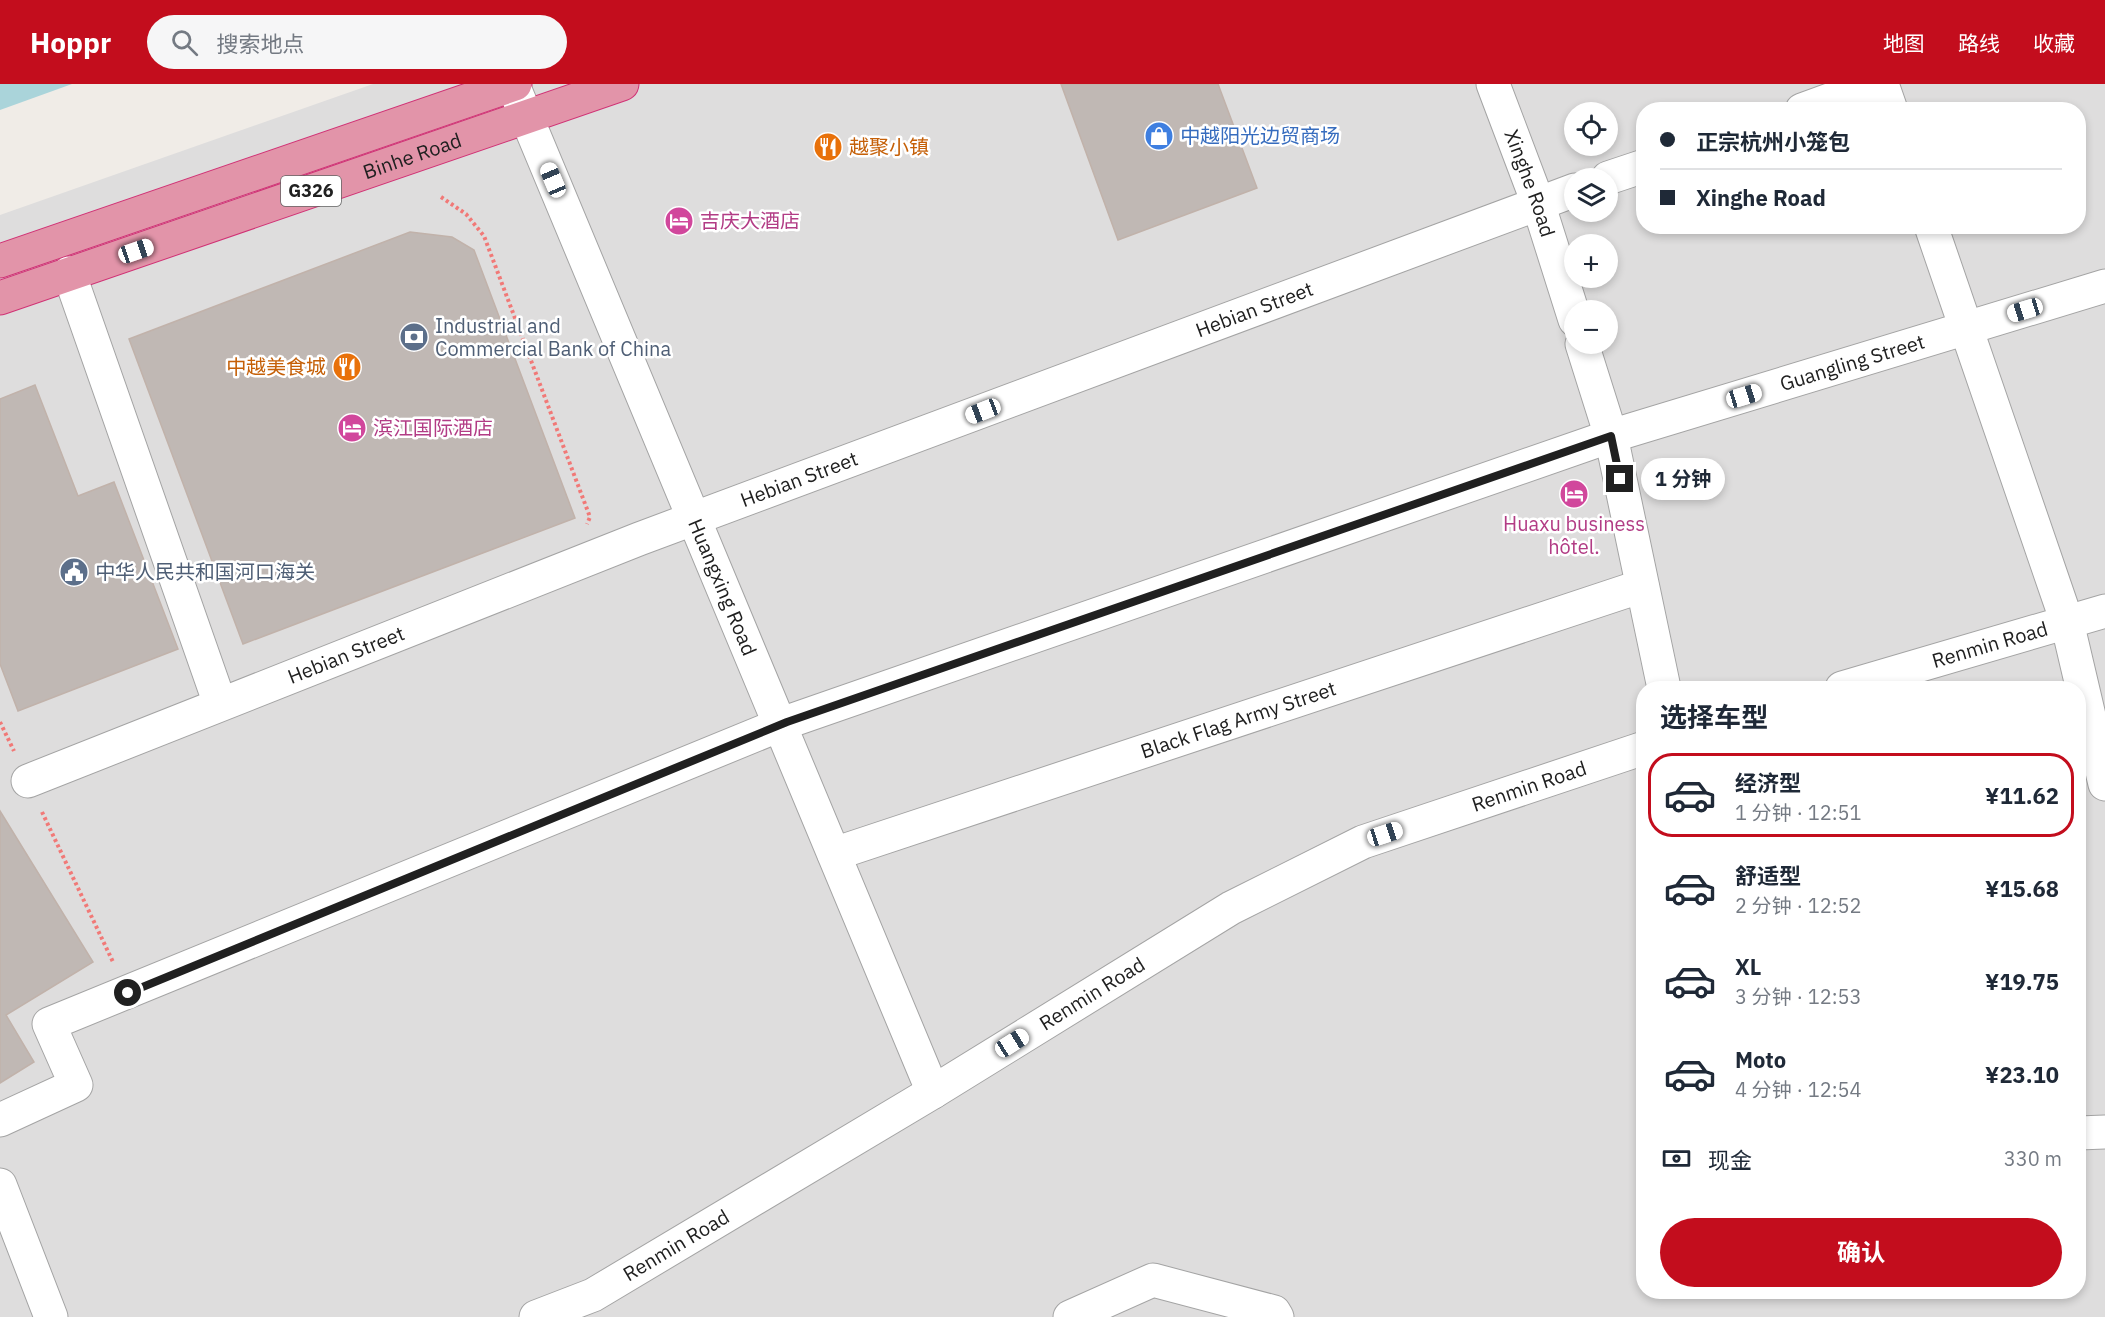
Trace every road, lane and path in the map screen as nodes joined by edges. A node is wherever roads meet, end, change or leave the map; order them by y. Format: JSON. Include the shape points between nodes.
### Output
{"nodes":[{"id":1,"x":514,"y":84,"type":"edge"},
{"id":2,"x":622,"y":84,"type":"edge"},
{"id":3,"x":1493,"y":84,"type":"edge"},
{"id":4,"x":1873,"y":84,"type":"edge"},
{"id":5,"x":1882,"y":84,"type":"edge"},
{"id":6,"x":1824,"y":102,"type":"edge"},
{"id":7,"x":1888,"y":102,"type":"edge"},
{"id":8,"x":527,"y":117,"type":"junction"},
{"id":9,"x":1636,"y":169,"type":"edge"},
{"id":10,"x":1618,"y":175,"type":"edge"},
{"id":11,"x":1564,"y":194,"type":"edge"},
{"id":12,"x":441,"y":197,"type":"dead end"},
{"id":13,"x":1538,"y":203,"type":"junction"},
{"id":14,"x":1934,"y":234,"type":"edge"},
{"id":15,"x":0,"y":261,"type":"edge"},
{"id":16,"x":69,"y":273,"type":"junction"},
{"id":17,"x":2105,"y":286,"type":"edge"},
{"id":18,"x":0,"y":298,"type":"edge"},
{"id":19,"x":1569,"y":300,"type":"edge"},
{"id":20,"x":1966,"y":328,"type":"junction"},
{"id":21,"x":1585,"y":354,"type":"edge"},
{"id":22,"x":1611,"y":436,"type":"junction"},
{"id":23,"x":694,"y":519,"type":"junction"},
{"id":24,"x":586,"y":526,"type":"dead end"},
{"id":25,"x":1642,"y":586,"type":"junction"},
{"id":26,"x":2105,"y":611,"type":"edge"},
{"id":27,"x":2067,"y":622,"type":"junction"},
{"id":28,"x":1662,"y":681,"type":"edge"},
{"id":29,"x":1866,"y":681,"type":"edge"},
{"id":30,"x":2081,"y":681,"type":"edge"},
{"id":31,"x":2086,"y":703,"type":"edge"},
{"id":32,"x":220,"y":704,"type":"junction"},
{"id":33,"x":0,"y":722,"type":"edge"},
{"id":34,"x":780,"y":725,"type":"junction"},
{"id":35,"x":1636,"y":751,"type":"edge"},
{"id":36,"x":28,"y":781,"type":"junction"},
{"id":37,"x":2105,"y":784,"type":"edge"},
{"id":38,"x":834,"y":854,"type":"junction"},
{"id":39,"x":128,"y":993,"type":"junction"},
{"id":40,"x":933,"y":1092,"type":"junction"},
{"id":41,"x":0,"y":1120,"type":"edge"},
{"id":42,"x":2105,"y":1132,"type":"edge"},
{"id":43,"x":2086,"y":1133,"type":"edge"},
{"id":44,"x":0,"y":1185,"type":"edge"},
{"id":45,"x":51,"y":1317,"type":"edge"},
{"id":46,"x":536,"y":1317,"type":"edge"},
{"id":47,"x":1070,"y":1317,"type":"edge"},
{"id":48,"x":1277,"y":1317,"type":"edge"}],
"edges":[{"from":1,"to":8,"type":"street","name":"Huangxing Road"},
{"from":1,"to":15,"type":"highway","name":"Binhe Road","number":"G326"},
{"from":2,"to":8,"type":"highway","name":"Binhe Road","number":"G326"},
{"from":3,"to":13,"type":"street","name":"Xinghe Road"},
{"from":4,"to":6,"type":"street"},
{"from":5,"to":7,"type":"street"},
{"from":8,"to":16,"type":"highway","name":"Binhe Road","number":"G326"},
{"from":8,"to":23,"type":"street","name":"Huangxing Road"},
{"from":9,"to":10,"type":"street"},
{"from":11,"to":13,"type":"street","name":"Hebian Street"},
{"from":12,"to":24,"type":"path","via":[[466,214],[484,236],[590,517]]},
{"from":13,"to":19,"type":"street","name":"Xinghe Road"},
{"from":13,"to":23,"type":"street","name":"Hebian Street"},
{"from":14,"to":20,"type":"street"},
{"from":16,"to":18,"type":"highway","name":"Binhe Road","number":"G326"},
{"from":16,"to":32,"type":"street"},
{"from":17,"to":20,"type":"street","name":"Guangling Street"},
{"from":20,"to":22,"type":"street","name":"Guangling Street"},
{"from":20,"to":27,"type":"street"},
{"from":21,"to":22,"type":"street"},
{"from":22,"to":25,"type":"street"},
{"from":22,"to":34,"type":"street","name":"Guangling Street"},
{"from":23,"to":32,"type":"street","name":"Hebian Street"},
{"from":23,"to":34,"type":"street","name":"Huangxing Road"},
{"from":25,"to":28,"type":"street"},
{"from":25,"to":38,"type":"street","name":"Black Flag Army Street"},
{"from":26,"to":27,"type":"street","name":"Renmin Road"},
{"from":27,"to":29,"type":"street","name":"Renmin Road"},
{"from":27,"to":30,"type":"street"},
{"from":31,"to":37,"type":"street"},
{"from":32,"to":36,"type":"street","name":"Hebian Street"},
{"from":33,"to":36,"type":"path"},
{"from":34,"to":38,"type":"street","name":"Huangxing Road"},
{"from":34,"to":39,"type":"street","name":"Guangling Street"},
{"from":35,"to":40,"type":"street","name":"Renmin Road","via":[[1363,842],[1231,908]]},
{"from":36,"to":39,"type":"path"},
{"from":38,"to":40,"type":"street","name":"Huangxing Road"},
{"from":39,"to":41,"type":"street","name":"Guangling Street","via":[[50,1024],[76,1085]]},
{"from":40,"to":46,"type":"street","name":"Renmin Road","via":[[593,1295]]},
{"from":42,"to":43,"type":"street"},
{"from":44,"to":45,"type":"street"},
{"from":47,"to":48,"type":"street","via":[[1154,1280],[1274,1312]]}]}
